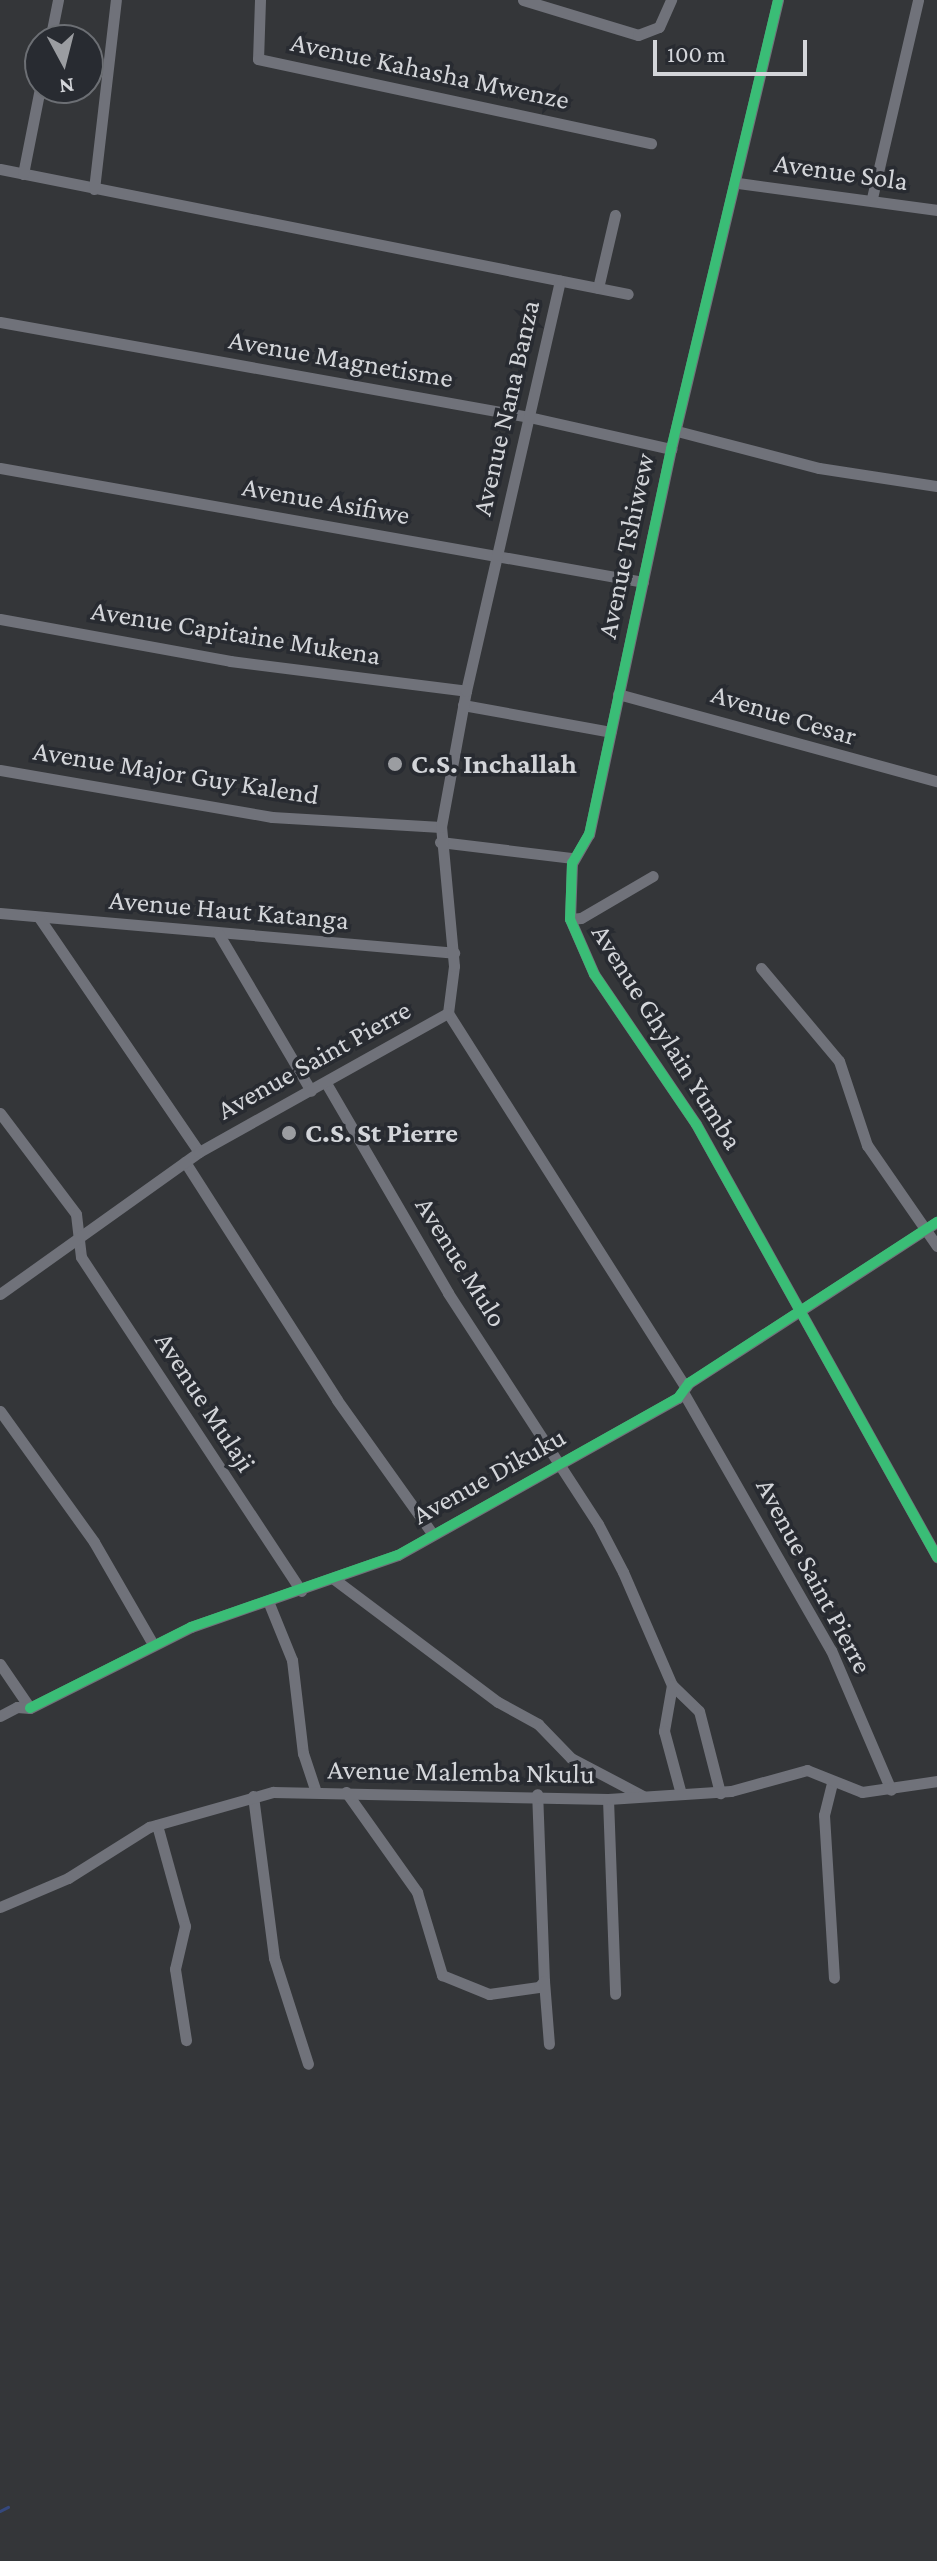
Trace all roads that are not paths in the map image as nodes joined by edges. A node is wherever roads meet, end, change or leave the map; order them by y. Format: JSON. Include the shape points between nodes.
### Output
{"nodes":[{"id":1,"x":58,"y":0,"type":"edge"},
{"id":2,"x":116,"y":0,"type":"edge"},
{"id":3,"x":260,"y":0,"type":"edge"},
{"id":4,"x":523,"y":0,"type":"edge"},
{"id":5,"x":671,"y":0,"type":"edge"},
{"id":6,"x":778,"y":0,"type":"edge"},
{"id":7,"x":918,"y":0,"type":"edge"},
{"id":8,"x":53,"y":24,"type":"edge"},
{"id":9,"x":37,"y":104,"type":"edge"},
{"id":10,"x":651,"y":143,"type":"dead end"},
{"id":11,"x":0,"y":169,"type":"edge"},
{"id":12,"x":23,"y":174,"type":"junction"},
{"id":13,"x":738,"y":183,"type":"junction"},
{"id":14,"x":94,"y":189,"type":"junction"},
{"id":15,"x":872,"y":198,"type":"junction"},
{"id":16,"x":937,"y":210,"type":"edge"},
{"id":17,"x":615,"y":215,"type":"dead end"},
{"id":18,"x":560,"y":281,"type":"junction"},
{"id":19,"x":598,"y":288,"type":"junction"},
{"id":20,"x":628,"y":294,"type":"dead end"},
{"id":21,"x":0,"y":322,"type":"edge"},
{"id":22,"x":529,"y":417,"type":"junction"},
{"id":23,"x":677,"y":431,"type":"junction"},
{"id":24,"x":671,"y":449,"type":"junction"},
{"id":25,"x":0,"y":468,"type":"edge"},
{"id":26,"x":937,"y":486,"type":"edge"},
{"id":27,"x":497,"y":556,"type":"junction"},
{"id":28,"x":643,"y":582,"type":"junction"},
{"id":29,"x":0,"y":619,"type":"edge"},
{"id":30,"x":466,"y":691,"type":"junction"},
{"id":31,"x":618,"y":694,"type":"junction"},
{"id":32,"x":463,"y":705,"type":"junction"},
{"id":33,"x":611,"y":732,"type":"junction"},
{"id":34,"x":0,"y":770,"type":"edge"},
{"id":35,"x":937,"y":781,"type":"edge"},
{"id":36,"x":441,"y":827,"type":"junction"},
{"id":37,"x":440,"y":842,"type":"junction"},
{"id":38,"x":573,"y":858,"type":"junction"},
{"id":39,"x":653,"y":876,"type":"dead end"},
{"id":40,"x":0,"y":913,"type":"edge"},
{"id":41,"x":40,"y":919,"type":"junction"},
{"id":42,"x":570,"y":919,"type":"junction"},
{"id":43,"x":218,"y":933,"type":"junction"},
{"id":44,"x":454,"y":953,"type":"junction"},
{"id":45,"x":761,"y":968,"type":"dead end"},
{"id":46,"x":448,"y":1013,"type":"junction"},
{"id":47,"x":326,"y":1083,"type":"junction"},
{"id":48,"x":311,"y":1091,"type":"junction"},
{"id":49,"x":0,"y":1113,"type":"edge"},
{"id":50,"x":199,"y":1152,"type":"junction"},
{"id":51,"x":185,"y":1162,"type":"junction"},
{"id":52,"x":937,"y":1222,"type":"edge"},
{"id":53,"x":925,"y":1231,"type":"junction"},
{"id":54,"x":78,"y":1237,"type":"junction"},
{"id":55,"x":937,"y":1246,"type":"edge"},
{"id":56,"x":0,"y":1294,"type":"edge"},
{"id":57,"x":801,"y":1311,"type":"junction"},
{"id":58,"x":684,"y":1389,"type":"junction"},
{"id":59,"x":0,"y":1411,"type":"edge"},
{"id":60,"x":560,"y":1463,"type":"junction"},
{"id":61,"x":432,"y":1533,"type":"junction"},
{"id":62,"x":937,"y":1557,"type":"edge"},
{"id":63,"x":334,"y":1579,"type":"junction"},
{"id":64,"x":301,"y":1591,"type":"junction"},
{"id":65,"x":268,"y":1601,"type":"junction"},
{"id":66,"x":153,"y":1644,"type":"junction"},
{"id":67,"x":0,"y":1664,"type":"edge"},
{"id":68,"x":672,"y":1685,"type":"junction"},
{"id":69,"x":30,"y":1708,"type":"junction"},
{"id":70,"x":0,"y":1716,"type":"edge"},
{"id":71,"x":937,"y":1781,"type":"edge"},
{"id":72,"x":832,"y":1783,"type":"junction"},
{"id":73,"x":891,"y":1790,"type":"junction"},
{"id":74,"x":316,"y":1792,"type":"junction"},
{"id":75,"x":346,"y":1792,"type":"junction"},
{"id":76,"x":720,"y":1793,"type":"junction"},
{"id":77,"x":537,"y":1794,"type":"junction"},
{"id":78,"x":681,"y":1794,"type":"junction"},
{"id":79,"x":253,"y":1796,"type":"junction"},
{"id":80,"x":643,"y":1796,"type":"junction"},
{"id":81,"x":608,"y":1799,"type":"junction"},
{"id":82,"x":157,"y":1825,"type":"junction"},
{"id":83,"x":0,"y":1907,"type":"edge"},
{"id":84,"x":834,"y":1978,"type":"dead end"},
{"id":85,"x":544,"y":1981,"type":"junction"},
{"id":86,"x":615,"y":1994,"type":"dead end"},
{"id":87,"x":186,"y":2040,"type":"dead end"},
{"id":88,"x":549,"y":2044,"type":"dead end"},
{"id":89,"x":308,"y":2064,"type":"dead end"}],
"edges":[{"from":1,"to":8,"type":"street"},
{"from":2,"to":14,"type":"street"},
{"from":3,"to":10,"type":"street","name":"Avenue Kahasha Mwenze","via":[[258,59]]},
{"from":4,"to":5,"type":"street","via":[[638,35],[659,27]]},
{"from":6,"to":13,"type":"street","name":"Avenue Tshiwew"},
{"from":7,"to":15,"type":"street"},
{"from":9,"to":12,"type":"street"},
{"from":11,"to":12,"type":"street","name":"Avenue Nana Banza"},
{"from":12,"to":14,"type":"street","name":"Avenue Nana Banza"},
{"from":13,"to":15,"type":"street","name":"Avenue Sola"},
{"from":13,"to":23,"type":"street","name":"Avenue Tshiwew"},
{"from":14,"to":18,"type":"street","name":"Avenue Nana Banza"},
{"from":15,"to":16,"type":"street","name":"Avenue Sola"},
{"from":17,"to":19,"type":"street"},
{"from":18,"to":19,"type":"street"},
{"from":18,"to":22,"type":"street","name":"Avenue Nana Banza"},
{"from":19,"to":20,"type":"street"},
{"from":21,"to":22,"type":"street","name":"Avenue Magnetisme"},
{"from":22,"to":24,"type":"street","name":"Avenue Magnetisme"},
{"from":22,"to":27,"type":"street","name":"Avenue Nana Banza"},
{"from":23,"to":24,"type":"street","name":"Avenue Tshiwew"},
{"from":23,"to":26,"type":"street","via":[[805,465]]},
{"from":24,"to":28,"type":"street","name":"Avenue Tshiwew"},
{"from":25,"to":27,"type":"street","name":"Avenue Asifiwe"},
{"from":27,"to":28,"type":"street","name":"Avenue Asifiwe"},
{"from":27,"to":30,"type":"street","name":"Avenue Nana Banza"},
{"from":28,"to":31,"type":"street","name":"Avenue Tshiwew"},
{"from":29,"to":30,"type":"street","name":"Avenue Capitaine Mukena","via":[[230,661]]},
{"from":30,"to":32,"type":"street","name":"Avenue Nana Banza"},
{"from":31,"to":33,"type":"street","name":"Avenue Tshiwew"},
{"from":31,"to":35,"type":"street","name":"Avenue Cesar"},
{"from":32,"to":33,"type":"street"},
{"from":32,"to":36,"type":"street","name":"Avenue Nana Banza"},
{"from":33,"to":38,"type":"street","name":"Avenue Tshiwew","via":[[589,834]]},
{"from":34,"to":36,"type":"street","name":"Avenue Major Guy Kalend","via":[[272,817]]},
{"from":36,"to":37,"type":"street","name":"Avenue Nana Banza"},
{"from":37,"to":38,"type":"street"},
{"from":37,"to":44,"type":"street","name":"Avenue Nana Banza"},
{"from":38,"to":42,"type":"street","name":"Avenue Tshiwew"},
{"from":39,"to":42,"type":"street","via":[[581,918]]},
{"from":40,"to":41,"type":"street","name":"Avenue Haut Katanga"},
{"from":41,"to":43,"type":"street","name":"Avenue Haut Katanga"},
{"from":41,"to":50,"type":"street"},
{"from":42,"to":57,"type":"street","name":"Avenue Ghylain Yumba","via":[[594,974],[687,1108]]},
{"from":43,"to":44,"type":"street","name":"Avenue Haut Katanga"},
{"from":43,"to":48,"type":"street"},
{"from":44,"to":46,"type":"street","name":"Avenue Nana Banza"},
{"from":45,"to":53,"type":"street","via":[[839,1061],[863,1138]]},
{"from":46,"to":47,"type":"street","name":"Avenue Saint Pierre"},
{"from":46,"to":58,"type":"street","name":"Avenue Saint Pierre"},
{"from":47,"to":48,"type":"street","name":"Avenue Saint Pierre"},
{"from":47,"to":60,"type":"street","name":"Avenue Mulo","via":[[448,1293]]},
{"from":48,"to":50,"type":"street","name":"Avenue Saint Pierre"},
{"from":49,"to":54,"type":"street","name":"Avenue Mulaji","via":[[76,1214]]},
{"from":50,"to":51,"type":"street","name":"Avenue Saint Pierre"},
{"from":51,"to":54,"type":"street","name":"Avenue Saint Pierre"},
{"from":51,"to":61,"type":"street","via":[[337,1400]]},
{"from":52,"to":53,"type":"street","name":"Avenue Dikuku"},
{"from":53,"to":55,"type":"street"},
{"from":53,"to":57,"type":"street","name":"Avenue Dikuku"},
{"from":54,"to":56,"type":"street","name":"Avenue Saint Pierre"},
{"from":54,"to":64,"type":"street","name":"Avenue Mulaji","via":[[81,1257]]},
{"from":57,"to":58,"type":"street","name":"Avenue Dikuku"},
{"from":57,"to":62,"type":"street","name":"Avenue Ghylain Yumba"},
{"from":58,"to":60,"type":"street","name":"Avenue Dikuku"},
{"from":58,"to":73,"type":"street","name":"Avenue Saint Pierre","via":[[831,1650]]},
{"from":59,"to":66,"type":"street","via":[[94,1542]]},
{"from":60,"to":61,"type":"street","name":"Avenue Dikuku"},
{"from":60,"to":68,"type":"street","name":"Avenue Mulo","via":[[623,1572]]},
{"from":61,"to":63,"type":"street","name":"Avenue Dikuku","via":[[398,1555]]},
{"from":63,"to":64,"type":"street","name":"Avenue Dikuku"},
{"from":63,"to":80,"type":"street","via":[[498,1702],[538,1724],[571,1758]]},
{"from":64,"to":65,"type":"street","name":"Avenue Dikuku"},
{"from":65,"to":66,"type":"street","name":"Avenue Dikuku"},
{"from":65,"to":74,"type":"street","via":[[292,1660],[303,1753]]},
{"from":66,"to":69,"type":"street","name":"Avenue Dikuku"},
{"from":67,"to":69,"type":"street"},
{"from":68,"to":76,"type":"street","via":[[699,1711]]},
{"from":68,"to":78,"type":"street","via":[[664,1731]]},
{"from":69,"to":70,"type":"street","name":"Avenue Dikuku","via":[[17,1707]]},
{"from":71,"to":73,"type":"street","name":"Avenue Malemba Nkulu"},
{"from":72,"to":73,"type":"street","name":"Avenue Malemba Nkulu","via":[[860,1792]]},
{"from":72,"to":76,"type":"street","name":"Avenue Malemba Nkulu","via":[[807,1770]]},
{"from":72,"to":84,"type":"street","via":[[824,1840]]},
{"from":74,"to":75,"type":"street","name":"Avenue Malemba Nkulu"},
{"from":74,"to":79,"type":"street","name":"Avenue Malemba Nkulu"},
{"from":75,"to":77,"type":"street","name":"Avenue Malemba Nkulu"},
{"from":75,"to":85,"type":"street","via":[[417,1892],[437,1966],[446,1979],[489,1994],[539,1987]]},
{"from":76,"to":78,"type":"street","name":"Avenue Malemba Nkulu"},
{"from":77,"to":81,"type":"street","name":"Avenue Malemba Nkulu"},
{"from":77,"to":85,"type":"street"},
{"from":78,"to":80,"type":"street","name":"Avenue Malemba Nkulu"},
{"from":79,"to":82,"type":"street","name":"Avenue Malemba Nkulu"},
{"from":79,"to":89,"type":"street","via":[[274,1958]]},
{"from":80,"to":81,"type":"street","name":"Avenue Malemba Nkulu"},
{"from":81,"to":86,"type":"street"},
{"from":82,"to":83,"type":"street","name":"Avenue Malemba Nkulu","via":[[68,1878]]},
{"from":82,"to":87,"type":"street","via":[[185,1926],[175,1969]]},
{"from":85,"to":88,"type":"street"}]}
